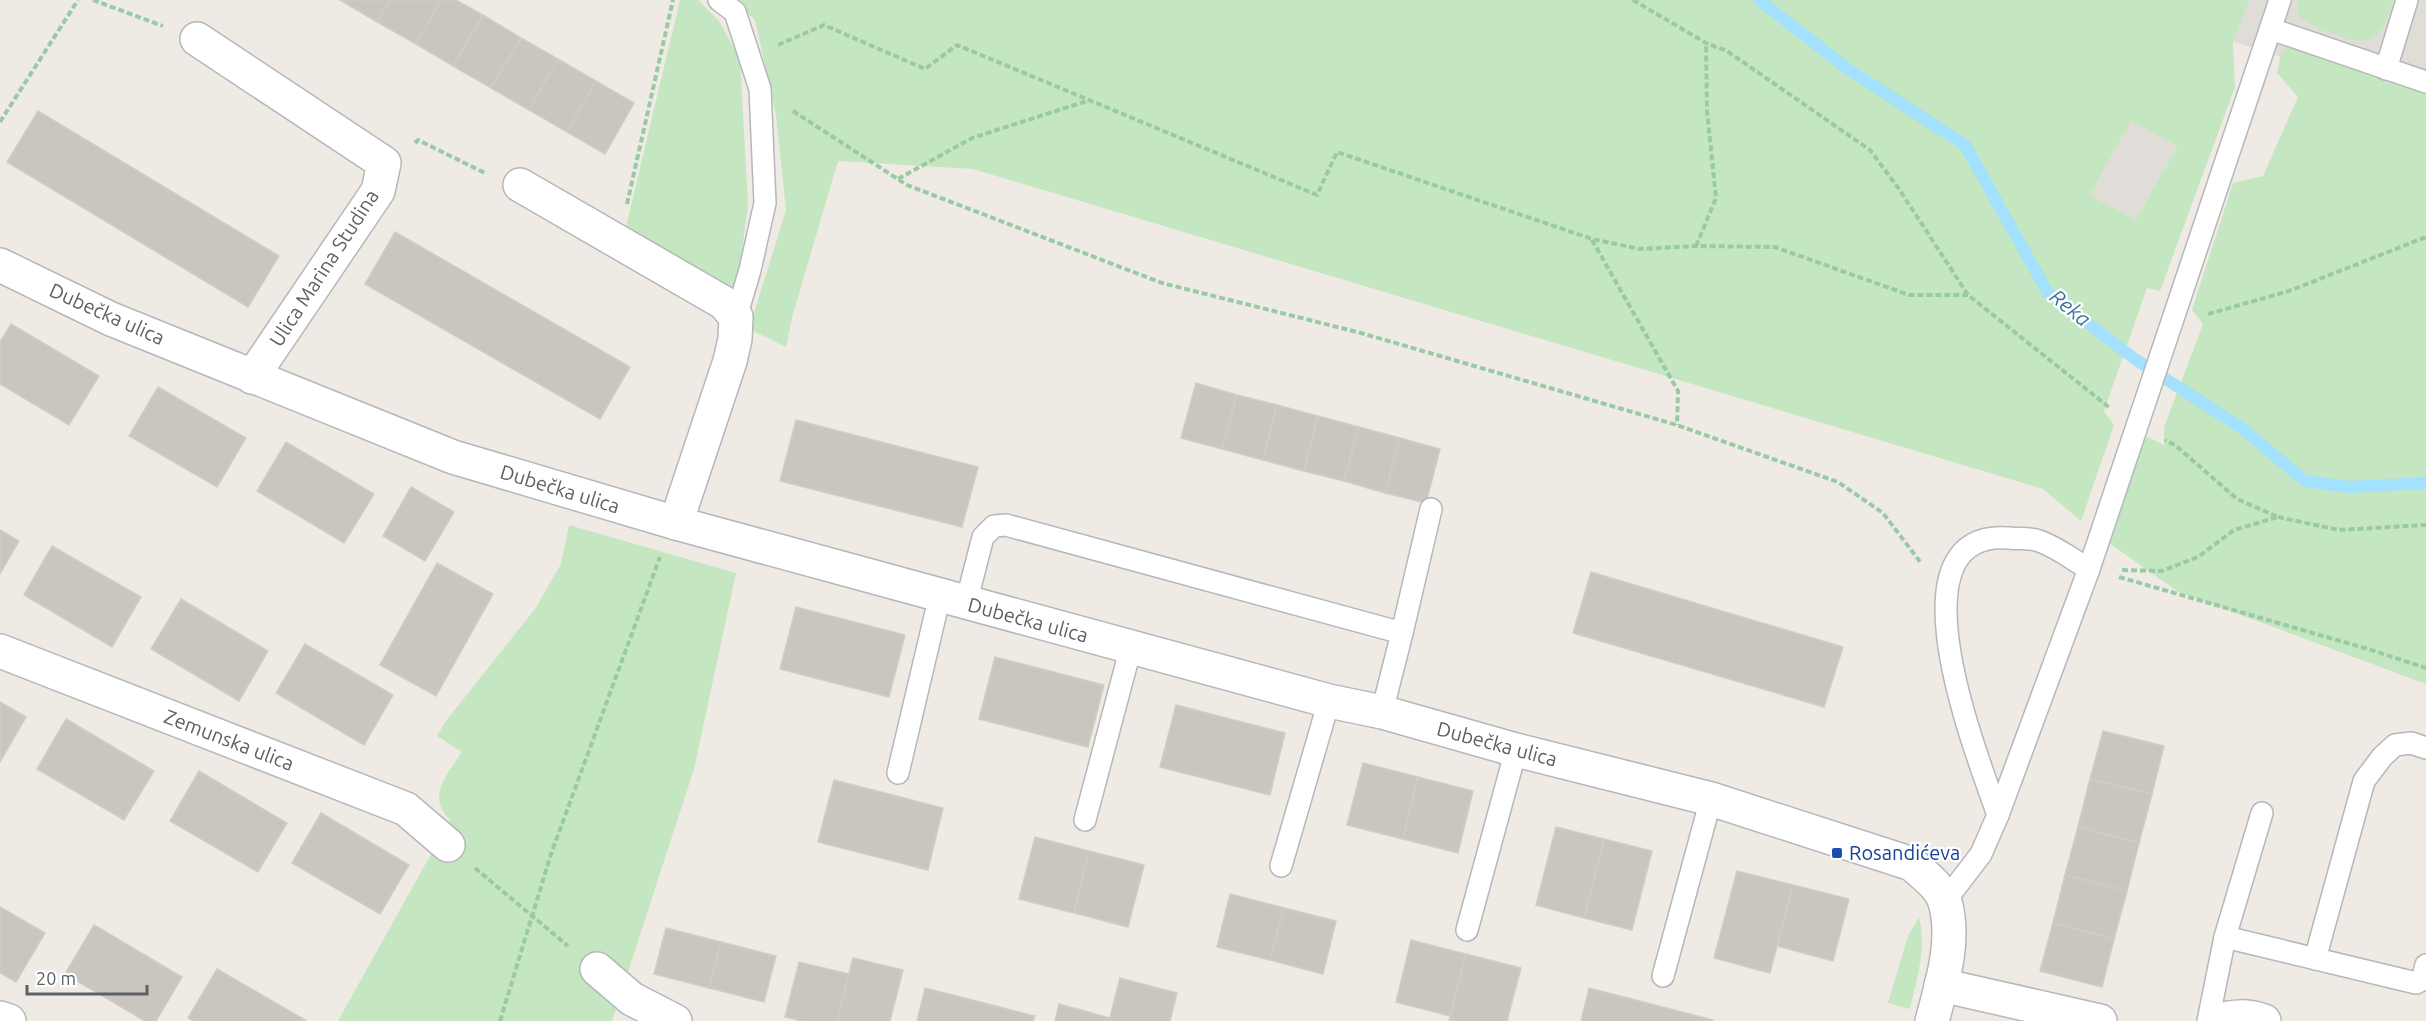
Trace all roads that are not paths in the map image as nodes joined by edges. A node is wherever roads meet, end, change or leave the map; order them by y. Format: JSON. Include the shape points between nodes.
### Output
{"nodes":[{"id":1,"x":719,"y":0,"type":"edge"},
{"id":2,"x":2280,"y":0,"type":"edge"},
{"id":3,"x":2408,"y":0,"type":"edge"},
{"id":4,"x":2271,"y":29,"type":"junction"},
{"id":5,"x":197,"y":39,"type":"road end"},
{"id":6,"x":2386,"y":69,"type":"junction"},
{"id":7,"x":2426,"y":82,"type":"edge"},
{"id":8,"x":520,"y":185,"type":"road end"},
{"id":9,"x":0,"y":265,"type":"edge"},
{"id":10,"x":736,"y":317,"type":"junction"},
{"id":11,"x":252,"y":377,"type":"junction"},
{"id":12,"x":1431,"y":509,"type":"dead end"},
{"id":13,"x":676,"y":523,"type":"junction"},
{"id":14,"x":2089,"y":569,"type":"junction"},
{"id":15,"x":953,"y":599,"type":"junction"},
{"id":16,"x":1402,"y":633,"type":"junction"},
{"id":17,"x":1131,"y":647,"type":"junction"},
{"id":18,"x":0,"y":651,"type":"edge"},
{"id":19,"x":1329,"y":701,"type":"junction"},
{"id":20,"x":1382,"y":712,"type":"junction"},
{"id":21,"x":2426,"y":748,"type":"edge"},
{"id":22,"x":1516,"y":750,"type":"junction"},
{"id":23,"x":898,"y":773,"type":"dead end"},
{"id":24,"x":1711,"y":799,"type":"junction"},
{"id":25,"x":2262,"y":813,"type":"dead end"},
{"id":26,"x":1998,"y":816,"type":"junction"},
{"id":27,"x":1085,"y":820,"type":"dead end"},
{"id":28,"x":448,"y":846,"type":"road end"},
{"id":29,"x":1281,"y":866,"type":"dead end"},
{"id":30,"x":1945,"y":901,"type":"junction"},
{"id":31,"x":1467,"y":930,"type":"dead end"},
{"id":32,"x":2225,"y":937,"type":"junction"},
{"id":33,"x":2315,"y":959,"type":"junction"},
{"id":34,"x":2426,"y":965,"type":"edge"},
{"id":35,"x":597,"y":969,"type":"road end"},
{"id":36,"x":1663,"y":976,"type":"dead end"},
{"id":37,"x":1941,"y":985,"type":"junction"},
{"id":38,"x":0,"y":1018,"type":"edge"},
{"id":39,"x":9,"y":1021,"type":"edge"},
{"id":40,"x":675,"y":1021,"type":"edge"},
{"id":41,"x":1932,"y":1021,"type":"edge"},
{"id":42,"x":2100,"y":1021,"type":"edge"},
{"id":43,"x":2208,"y":1021,"type":"edge"},
{"id":44,"x":2215,"y":1021,"type":"edge"},
{"id":45,"x":2264,"y":1021,"type":"edge"}],
"edges":[{"from":1,"to":10,"type":"lane","via":[[735,12],[760,89],[765,203]]},
{"from":2,"to":4,"type":"lane"},
{"from":3,"to":6,"type":"lane"},
{"from":4,"to":6,"type":"lane"},
{"from":4,"to":14,"type":"lane"},
{"from":5,"to":11,"type":"street","name":"Ulica Marina Studina","via":[[384,163],[378,191]]},
{"from":6,"to":7,"type":"lane"},
{"from":8,"to":10,"type":"street","via":[[724,303]]},
{"from":9,"to":11,"type":"street","name":"Dubečka ulica","via":[[111,319]]},
{"from":10,"to":13,"type":"street","via":[[730,361]]},
{"from":11,"to":13,"type":"street","name":"Dubečka ulica","via":[[453,457]]},
{"from":12,"to":16,"type":"lane"},
{"from":13,"to":15,"type":"street","name":"Dubečka ulica"},
{"from":14,"to":26,"type":"lane"},
{"from":14,"to":26,"type":"lane","via":[[2037,540],[1995,537],[1969,545],[1953,567],[1947,597],[1948,645],[1961,710]]},
{"from":15,"to":16,"type":"lane","via":[[983,537],[994,526],[1006,525]]},
{"from":15,"to":17,"type":"street","name":"Dubečka ulica"},
{"from":15,"to":23,"type":"lane"},
{"from":16,"to":20,"type":"lane"},
{"from":17,"to":19,"type":"street","name":"Dubečka ulica"},
{"from":17,"to":27,"type":"lane"},
{"from":18,"to":28,"type":"street","name":"Zemunska ulica","via":[[406,810]]},
{"from":19,"to":20,"type":"street","name":"Dubečka ulica"},
{"from":19,"to":29,"type":"lane"},
{"from":20,"to":22,"type":"street","name":"Dubečka ulica"},
{"from":21,"to":33,"type":"lane","via":[[2411,743],[2394,745],[2364,782]]},
{"from":22,"to":24,"type":"street","name":"Dubečka ulica"},
{"from":22,"to":31,"type":"lane"},
{"from":24,"to":30,"type":"street","name":"Dubečka ulica","via":[[1912,864]]},
{"from":24,"to":36,"type":"lane"},
{"from":25,"to":32,"type":"lane"},
{"from":26,"to":30,"type":"lane","via":[[1982,854]]},
{"from":30,"to":37,"type":"street","via":[[1948,944]]},
{"from":32,"to":33,"type":"lane"},
{"from":32,"to":43,"type":"lane"},
{"from":33,"to":34,"type":"lane","via":[[2416,983],[2422,980]]},
{"from":35,"to":40,"type":"street","via":[[632,999]]},
{"from":37,"to":41,"type":"street"},
{"from":37,"to":42,"type":"street"},
{"from":38,"to":39,"type":"street"},
{"from":44,"to":45,"type":"street","via":[[2250,1016]]}]}
